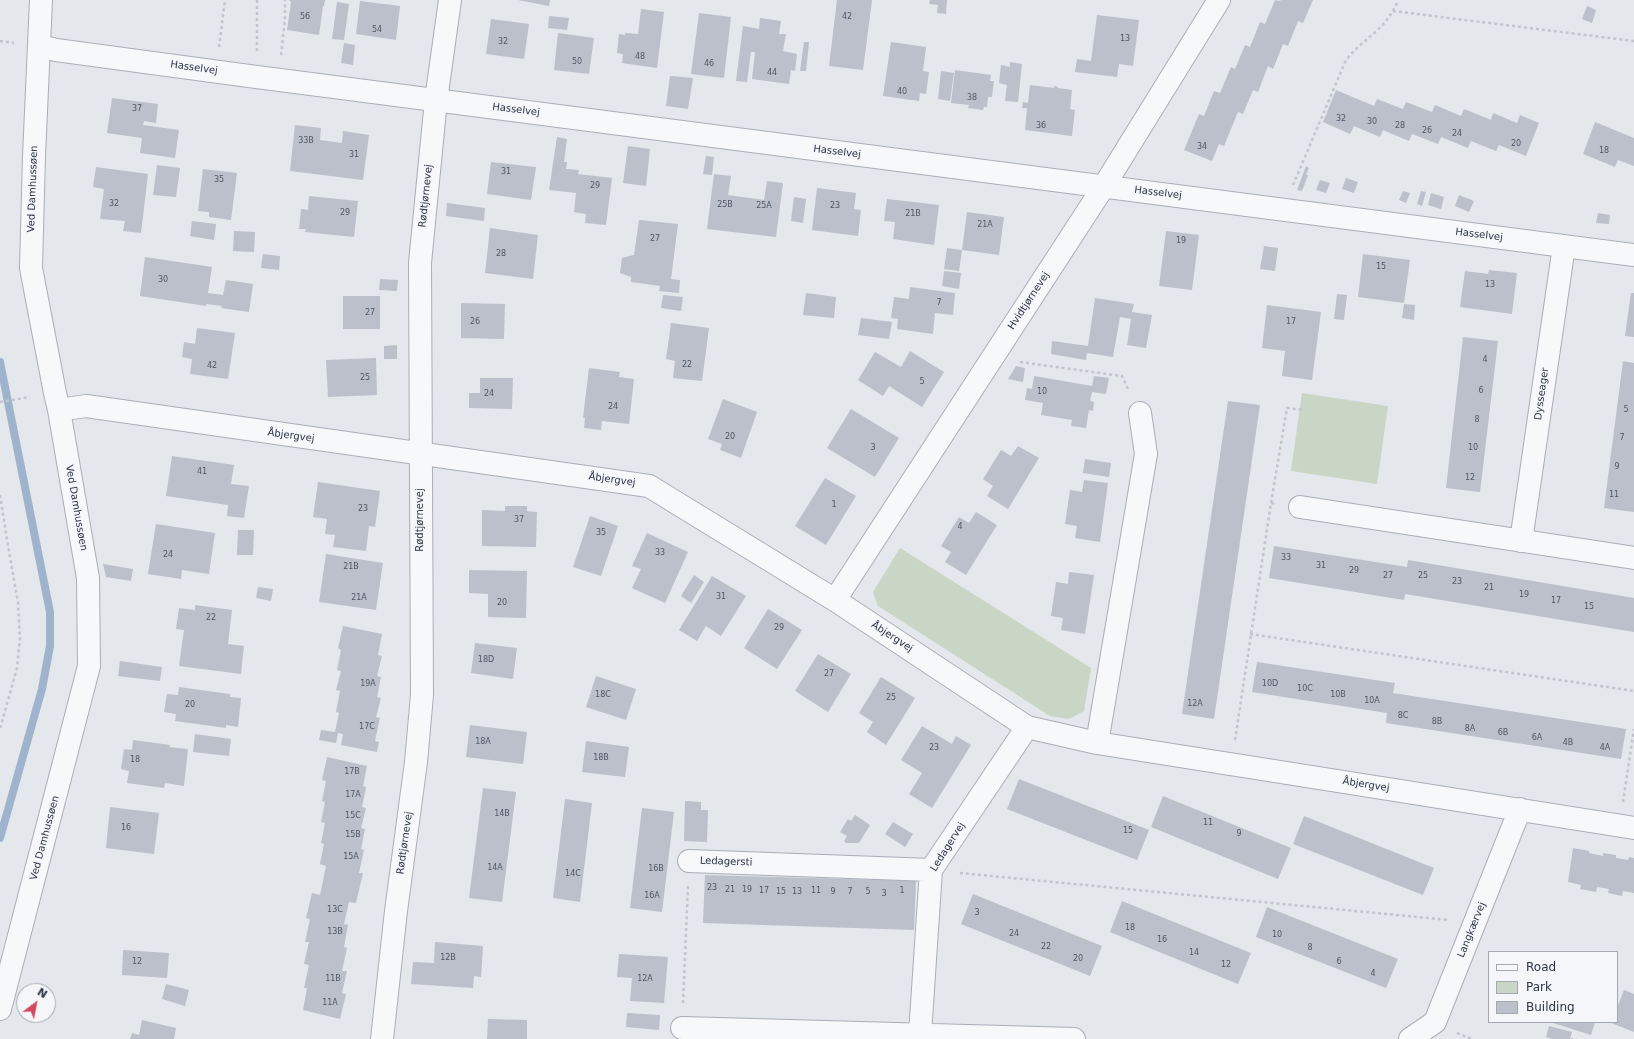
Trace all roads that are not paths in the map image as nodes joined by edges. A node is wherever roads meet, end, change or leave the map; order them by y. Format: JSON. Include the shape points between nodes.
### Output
{"nodes":[{"id":1,"x":42,"y":0,"type":"edge"},
{"id":2,"x":450,"y":0,"type":"edge"},
{"id":3,"x":1219,"y":0,"type":"edge"},
{"id":4,"x":30,"y":45,"type":"junction"},
{"id":5,"x":436,"y":100,"type":"junction"},
{"id":6,"x":1104,"y":186,"type":"junction"},
{"id":7,"x":1564,"y":246,"type":"junction"},
{"id":8,"x":1634,"y":255,"type":"edge"},
{"id":9,"x":59,"y":410,"type":"junction"},
{"id":10,"x":1140,"y":413,"type":"road end"},
{"id":11,"x":420,"y":454,"type":"junction"},
{"id":12,"x":1300,"y":507,"type":"road end"},
{"id":13,"x":1521,"y":541,"type":"junction"},
{"id":14,"x":1634,"y":558,"type":"edge"},
{"id":15,"x":836,"y":600,"type":"junction"},
{"id":16,"x":1027,"y":727,"type":"junction"},
{"id":17,"x":1097,"y":743,"type":"junction"},
{"id":18,"x":1520,"y":809,"type":"junction"},
{"id":19,"x":1627,"y":827,"type":"edge"},
{"id":20,"x":689,"y":861,"type":"road end"},
{"id":21,"x":931,"y":870,"type":"junction"},
{"id":22,"x":0,"y":1009,"type":"edge"},
{"id":23,"x":682,"y":1028,"type":"road end"},
{"id":24,"x":920,"y":1034,"type":"junction"},
{"id":25,"x":382,"y":1039,"type":"edge"},
{"id":26,"x":1074,"y":1039,"type":"edge"},
{"id":27,"x":1410,"y":1039,"type":"edge"}],
"edges":[{"from":1,"to":4,"type":"street","name":"Ved Damhussøen"},
{"from":2,"to":5,"type":"street","name":"Rødtjørnevej"},
{"from":3,"to":6,"type":"street","name":"Hvidtjørnevej"},
{"from":4,"to":5,"type":"street","name":"Hasselvej"},
{"from":4,"to":9,"type":"street","name":"Ved Damhussøen","via":[[34,156],[31,268]]},
{"from":5,"to":6,"type":"street","name":"Hasselvej"},
{"from":5,"to":11,"type":"street","name":"Rødtjørnevej","via":[[420,263]]},
{"from":6,"to":7,"type":"street","name":"Hasselvej"},
{"from":6,"to":15,"type":"street","name":"Hvidtjørnevej"},
{"from":7,"to":8,"type":"street","name":"Hasselvej"},
{"from":7,"to":13,"type":"street","name":"Dysseager"},
{"from":9,"to":11,"type":"street","name":"Åbjergvej","via":[[86,406]]},
{"from":9,"to":22,"type":"street","name":"Ved Damhussøen","via":[[88,578],[89,666]]},
{"from":10,"to":17,"type":"street","via":[[1146,454]]},
{"from":11,"to":15,"type":"street","name":"Åbjergvej","via":[[649,486]]},
{"from":11,"to":25,"type":"street","name":"Rødtjørnevej","via":[[422,695]]},
{"from":12,"to":13,"type":"street"},
{"from":13,"to":14,"type":"street"},
{"from":15,"to":16,"type":"street","name":"Åbjergvej"},
{"from":16,"to":17,"type":"street","name":"Åbjergvej"},
{"from":16,"to":21,"type":"street","name":"Ledagervej"},
{"from":17,"to":18,"type":"street","name":"Åbjergvej"},
{"from":18,"to":19,"type":"street","name":"Åbjergvej"},
{"from":18,"to":27,"type":"street","name":"Langkærvej","via":[[1435,1022]]},
{"from":20,"to":21,"type":"street","name":"Ledagersti"},
{"from":21,"to":24,"type":"street","name":"Ledagervej"},
{"from":23,"to":24,"type":"street"},
{"from":24,"to":26,"type":"street"}]}
